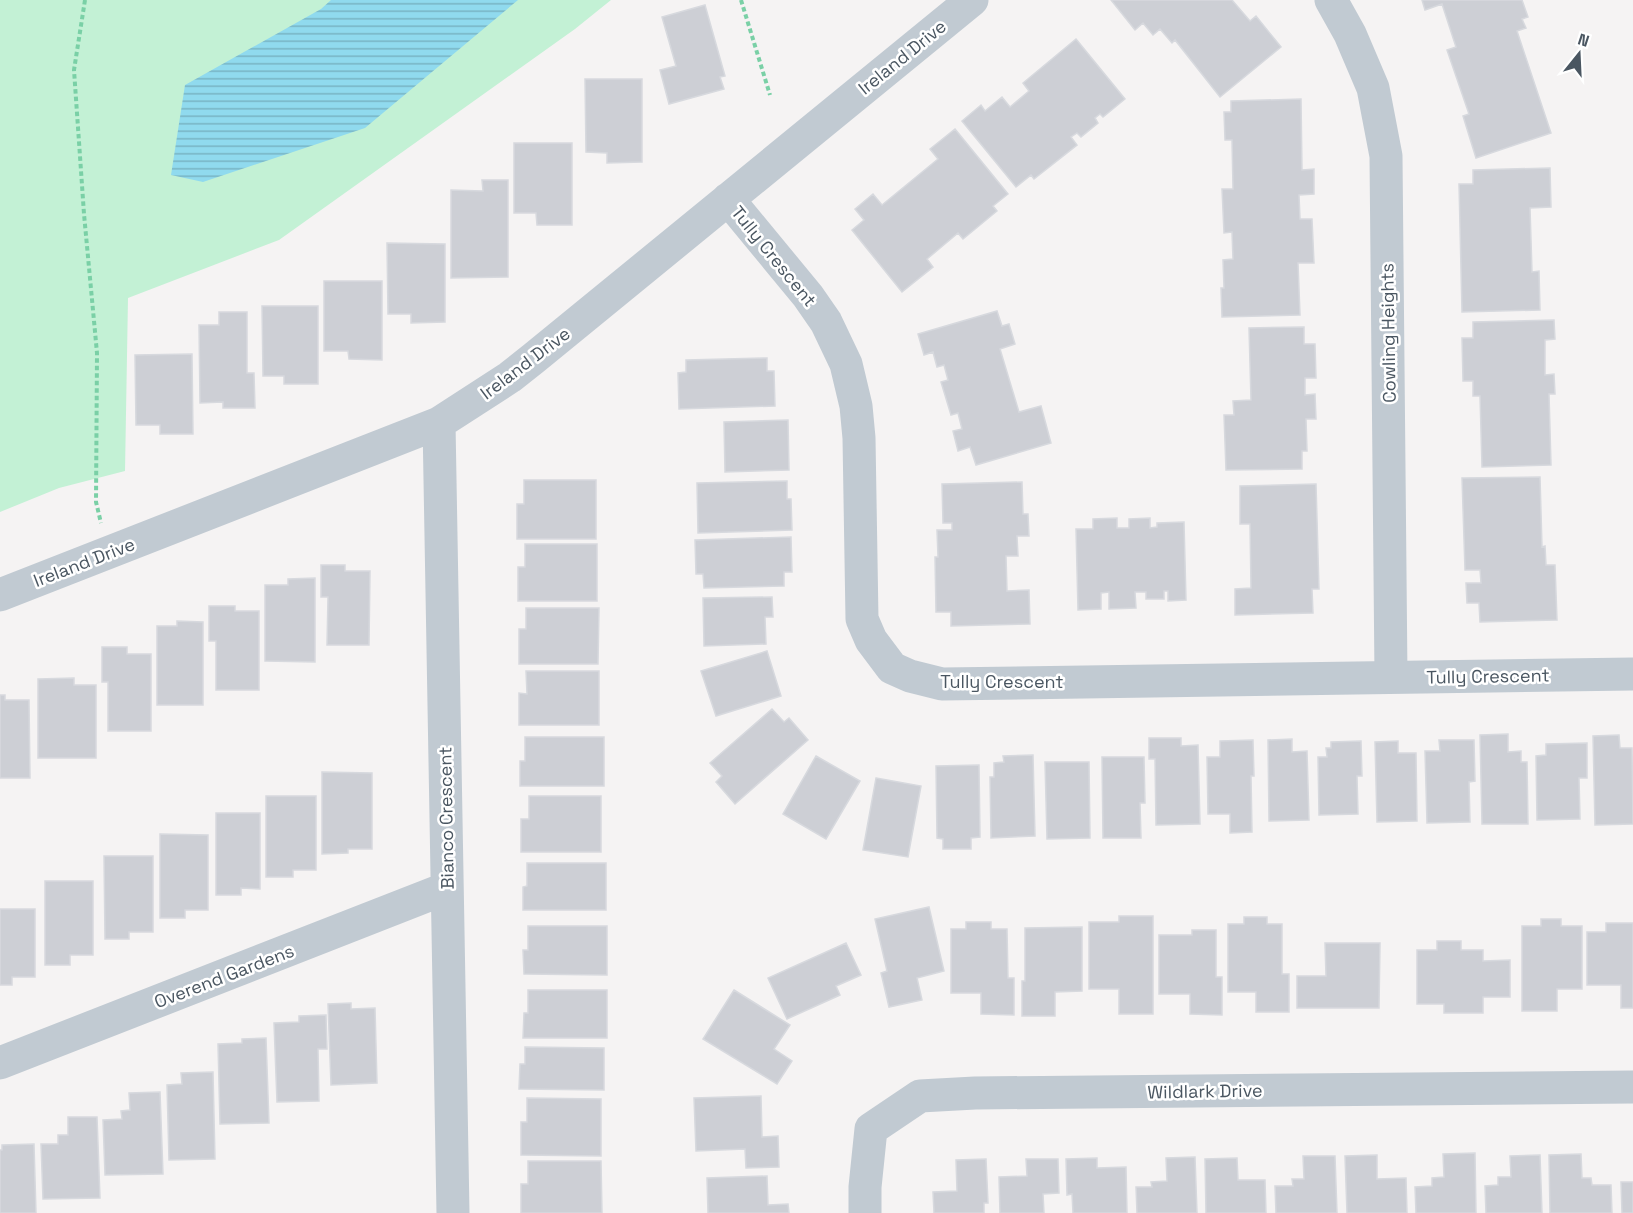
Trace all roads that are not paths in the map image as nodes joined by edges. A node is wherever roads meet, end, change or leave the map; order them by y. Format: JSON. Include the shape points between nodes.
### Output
{"nodes":[{"id":1,"x":972,"y":0,"type":"edge"},
{"id":2,"x":1331,"y":0,"type":"edge"},
{"id":3,"x":728,"y":199,"type":"junction"},
{"id":4,"x":439,"y":423,"type":"junction"},
{"id":5,"x":0,"y":595,"type":"edge"},
{"id":6,"x":1633,"y":674,"type":"edge"},
{"id":7,"x":1392,"y":677,"type":"junction"},
{"id":8,"x":447,"y":888,"type":"junction"},
{"id":9,"x":0,"y":1064,"type":"edge"},
{"id":10,"x":1633,"y":1087,"type":"edge"},
{"id":11,"x":453,"y":1213,"type":"edge"},
{"id":12,"x":865,"y":1213,"type":"edge"}],
"edges":[{"from":1,"to":3,"type":"street","name":"Ireland Drive"},
{"from":2,"to":7,"type":"street","name":"Cowling Heights","via":[[1373,88],[1386,156]]},
{"from":3,"to":4,"type":"street","name":"Ireland Drive","via":[[510,377]]},
{"from":3,"to":7,"type":"street","name":"Tully Crescent","via":[[808,296],[826,322],[846,364],[859,438],[862,619],[892,668],[942,684]]},
{"from":4,"to":5,"type":"street","name":"Ireland Drive"},
{"from":4,"to":8,"type":"street","name":"Bianco Crescent"},
{"from":6,"to":7,"type":"street","name":"Tully Crescent"},
{"from":8,"to":9,"type":"street","name":"Overend Gardens"},
{"from":8,"to":11,"type":"street","name":"Bianco Crescent"},
{"from":10,"to":12,"type":"street","name":"Wildlark Drive","via":[[920,1096],[871,1130]]}]}
